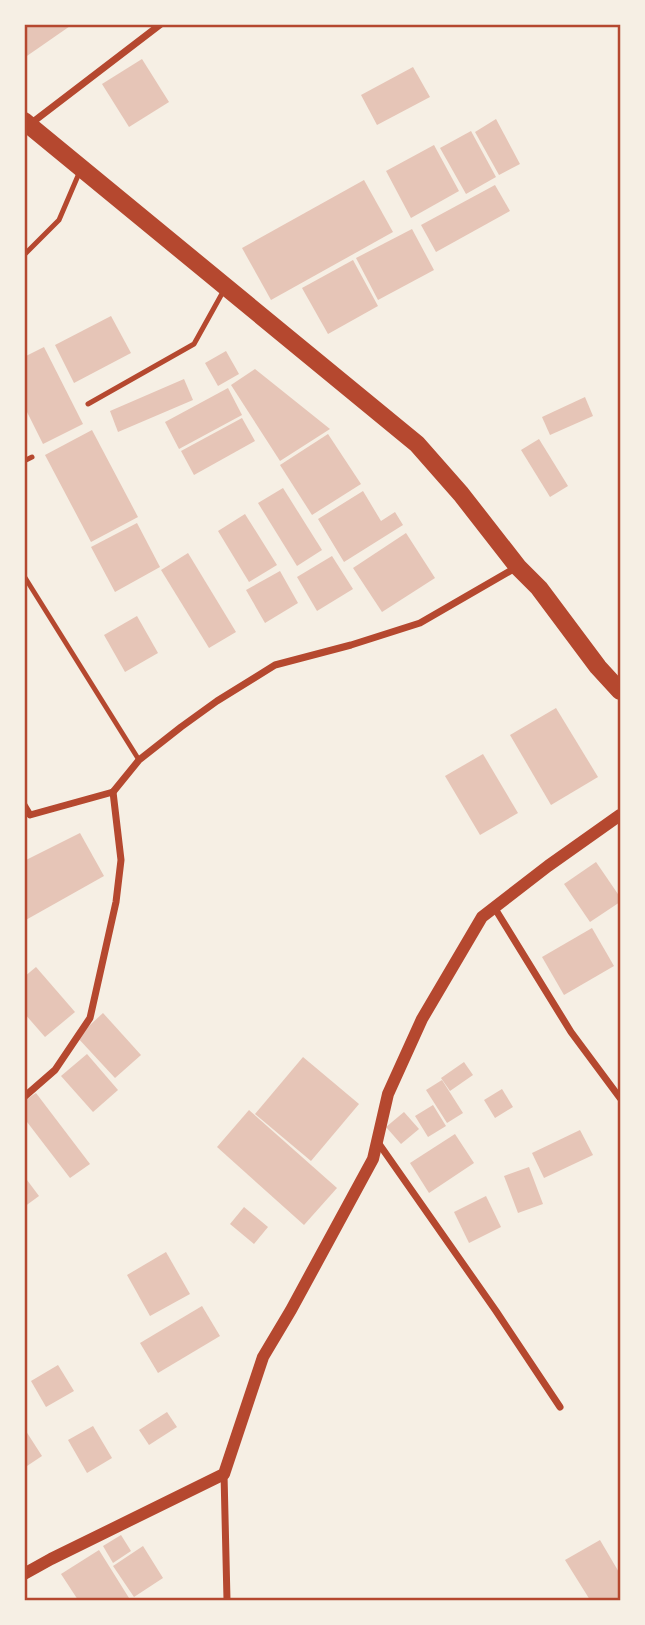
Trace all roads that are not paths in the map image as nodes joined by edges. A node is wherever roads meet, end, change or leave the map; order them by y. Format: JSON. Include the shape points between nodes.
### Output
{"nodes":[{"id":1,"x":161,"y":24,"type":"edge"},
{"id":2,"x":27,"y":123,"type":"edge"},
{"id":3,"x":81,"y":168,"type":"junction"},
{"id":4,"x":24,"y":255,"type":"edge"},
{"id":5,"x":226,"y":287,"type":"junction"},
{"id":6,"x":88,"y":404,"type":"dead end"},
{"id":7,"x":32,"y":457,"type":"dead end"},
{"id":8,"x":24,"y":461,"type":"edge"},
{"id":9,"x":518,"y":567,"type":"junction"},
{"id":10,"x":24,"y":576,"type":"edge"},
{"id":11,"x":621,"y":691,"type":"edge"},
{"id":12,"x":139,"y":760,"type":"junction"},
{"id":13,"x":113,"y":792,"type":"junction"},
{"id":14,"x":24,"y":805,"type":"edge"},
{"id":15,"x":621,"y":815,"type":"edge"},
{"id":16,"x":27,"y":817,"type":"edge"},
{"id":17,"x":494,"y":907,"type":"junction"},
{"id":18,"x":24,"y":1097,"type":"edge"},
{"id":19,"x":621,"y":1098,"type":"edge"},
{"id":20,"x":377,"y":1141,"type":"junction"},
{"id":21,"x":560,"y":1407,"type":"dead end"},
{"id":22,"x":224,"y":1474,"type":"junction"},
{"id":23,"x":24,"y":1574,"type":"edge"},
{"id":24,"x":227,"y":1601,"type":"edge"}],
"edges":[{"from":1,"to":2,"type":"street"},
{"from":2,"to":3,"type":"main road"},
{"from":3,"to":4,"type":"lane","via":[[59,220]]},
{"from":3,"to":5,"type":"main road"},
{"from":5,"to":6,"type":"lane","via":[[194,344]]},
{"from":5,"to":9,"type":"main road","via":[[417,444]]},
{"from":7,"to":8,"type":"lane"},
{"from":9,"to":11,"type":"main road"},
{"from":9,"to":12,"type":"street","via":[[420,622],[275,665],[217,701]]},
{"from":10,"to":12,"type":"lane"},
{"from":12,"to":13,"type":"street"},
{"from":13,"to":16,"type":"street"},
{"from":13,"to":18,"type":"street","via":[[121,860],[90,1018],[55,1070]]},
{"from":14,"to":16,"type":"street"},
{"from":15,"to":17,"type":"street"},
{"from":17,"to":19,"type":"street","via":[[571,1032]]},
{"from":17,"to":20,"type":"street","via":[[482,916],[422,1019],[388,1094]]},
{"from":20,"to":21,"type":"street"},
{"from":20,"to":22,"type":"street","via":[[373,1159],[263,1357]]},
{"from":22,"to":23,"type":"street"},
{"from":22,"to":24,"type":"street"}]}
